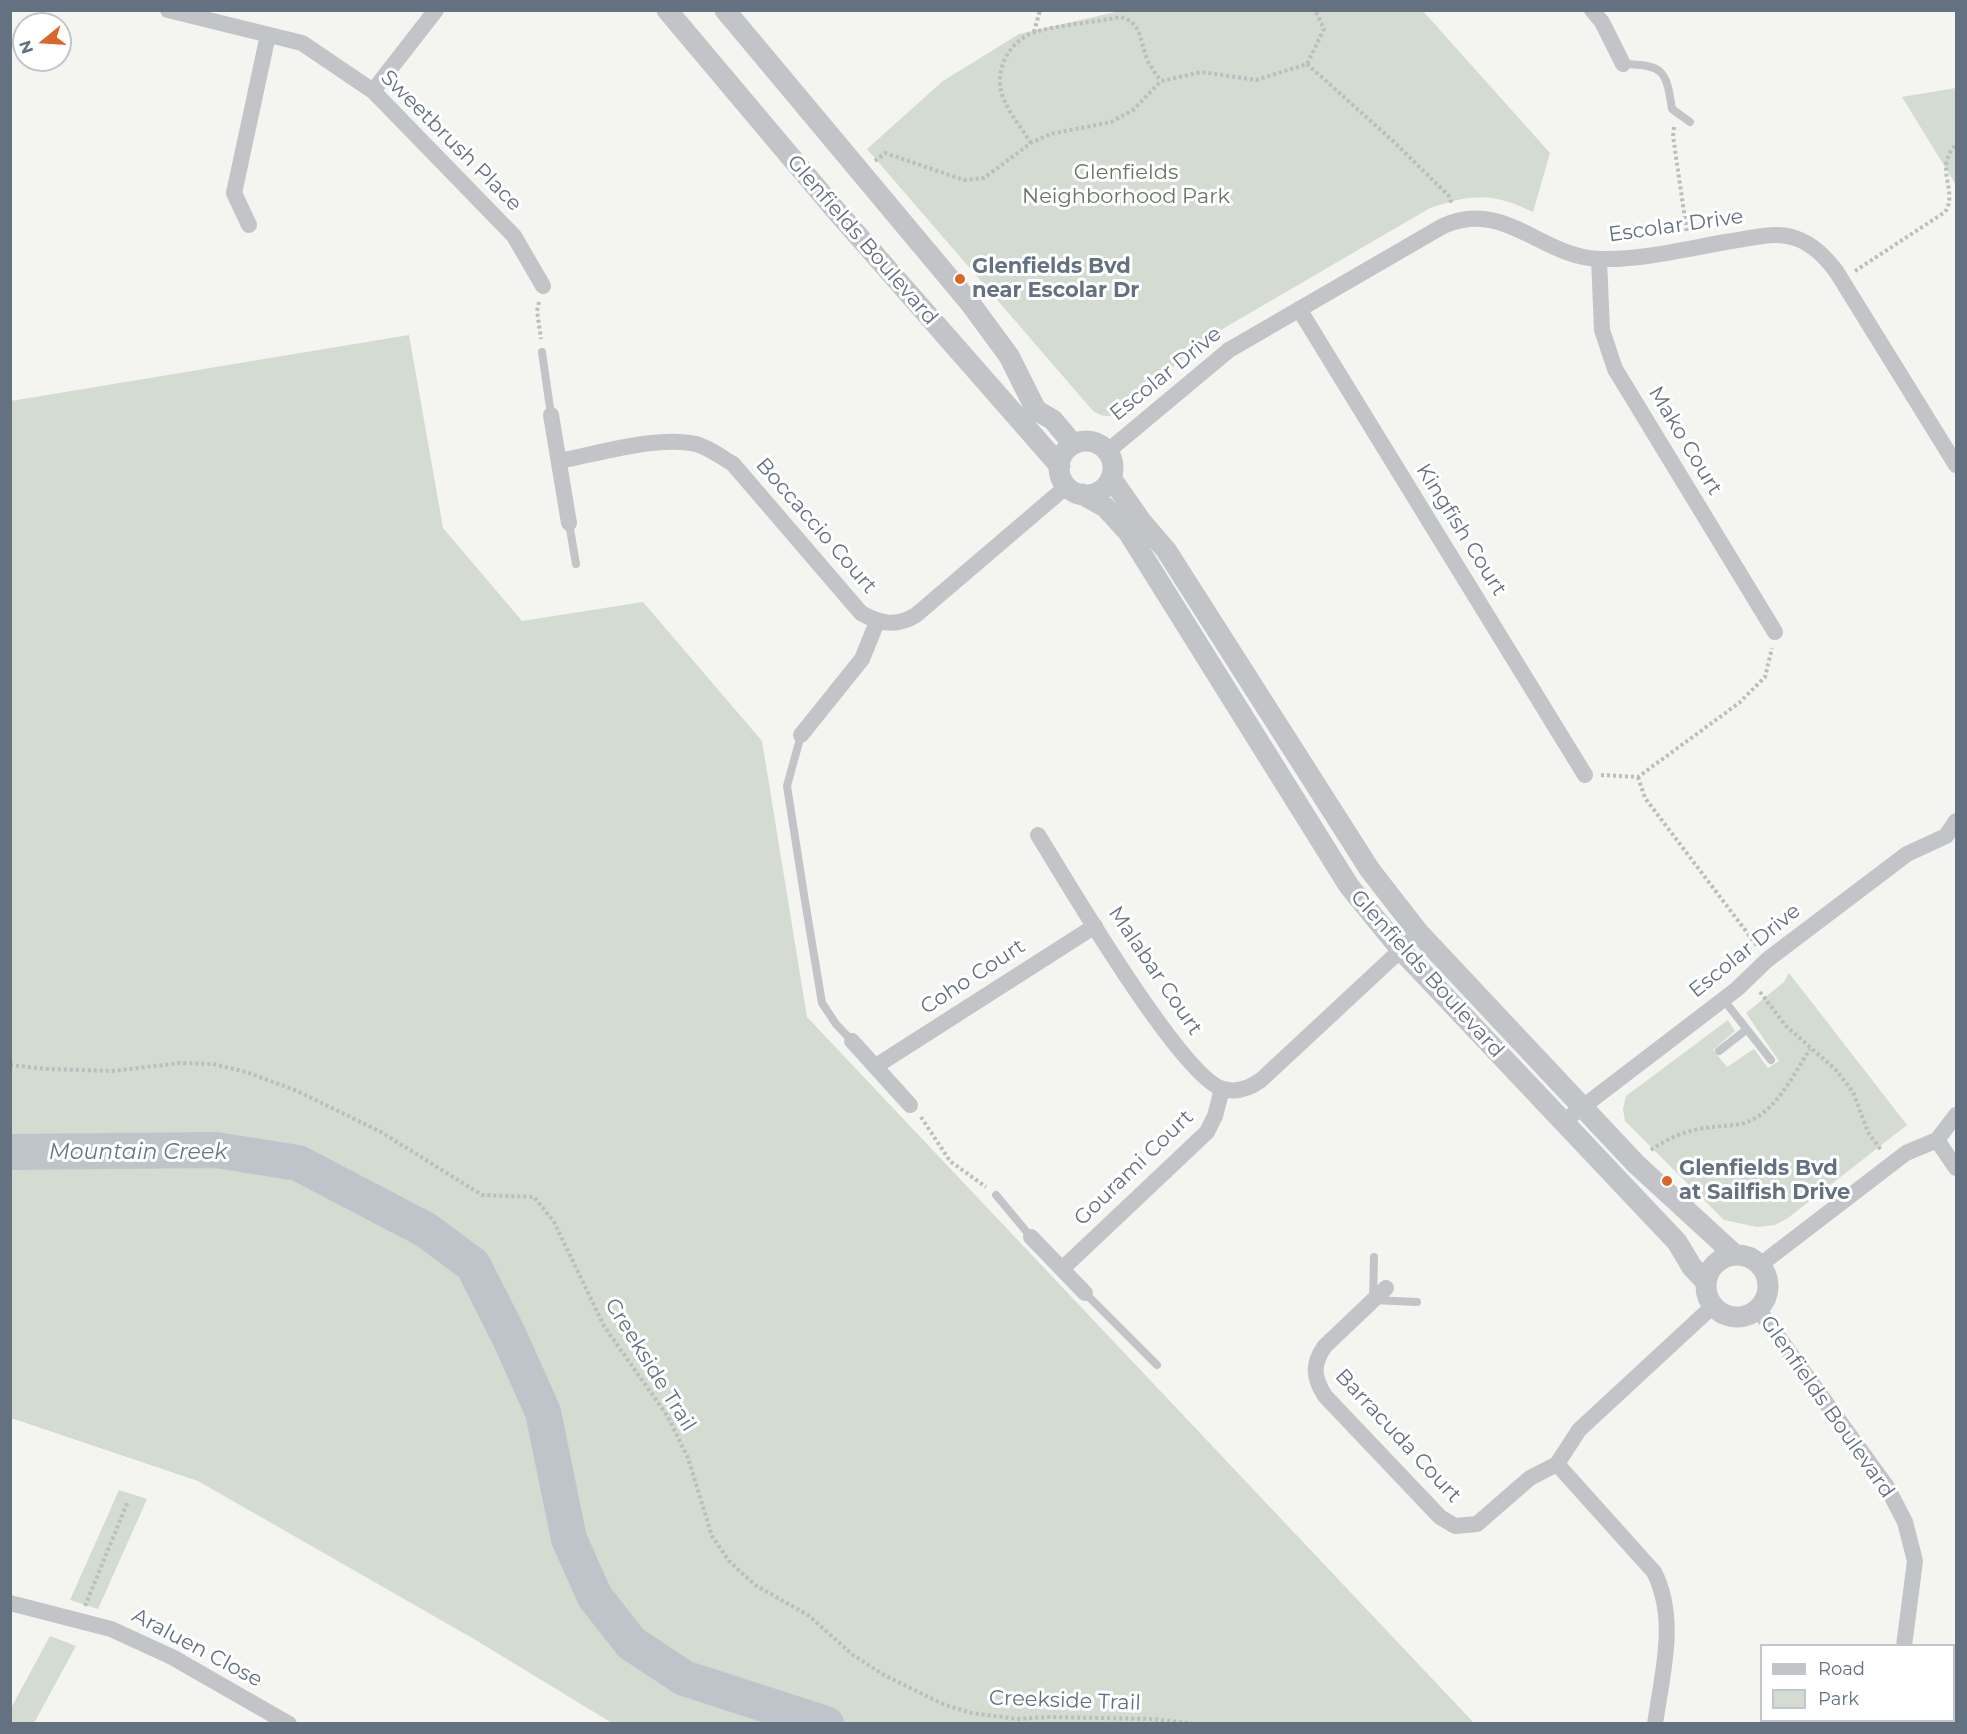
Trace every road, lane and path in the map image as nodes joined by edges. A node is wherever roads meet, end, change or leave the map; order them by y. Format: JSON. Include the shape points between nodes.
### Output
{"nodes":[{"id":1,"x":168,"y":10,"type":"edge"},
{"id":2,"x":436,"y":10,"type":"edge"},
{"id":3,"x":667,"y":10,"type":"edge"},
{"id":4,"x":725,"y":10,"type":"edge"},
{"id":5,"x":1040,"y":10,"type":"edge"},
{"id":6,"x":1315,"y":10,"type":"edge"},
{"id":7,"x":1592,"y":10,"type":"edge"},
{"id":8,"x":1034,"y":32,"type":"junction"},
{"id":9,"x":268,"y":35,"type":"junction"},
{"id":10,"x":1306,"y":64,"type":"junction"},
{"id":11,"x":1623,"y":64,"type":"joint"},
{"id":12,"x":1161,"y":81,"type":"junction"},
{"id":13,"x":373,"y":91,"type":"junction"},
{"id":14,"x":1690,"y":122,"type":"dead end"},
{"id":15,"x":1673,"y":136,"type":"dead end"},
{"id":16,"x":1031,"y":143,"type":"junction"},
{"id":17,"x":1956,"y":145,"type":"edge"},
{"id":18,"x":860,"y":172,"type":"junction"},
{"id":19,"x":1457,"y":219,"type":"junction"},
{"id":20,"x":249,"y":225,"type":"dead end"},
{"id":21,"x":1687,"y":233,"type":"dead end"},
{"id":22,"x":1599,"y":259,"type":"junction"},
{"id":23,"x":1854,"y":272,"type":"dead end"},
{"id":24,"x":543,"y":286,"type":"joint"},
{"id":25,"x":1299,"y":309,"type":"junction"},
{"id":26,"x":542,"y":352,"type":"joint"},
{"id":27,"x":551,"y":415,"type":"joint"},
{"id":28,"x":1073,"y":444,"type":"junction"},
{"id":29,"x":1108,"y":452,"type":"junction"},
{"id":30,"x":559,"y":461,"type":"junction"},
{"id":31,"x":1956,"y":465,"type":"edge"},
{"id":32,"x":1060,"y":466,"type":"junction"},
{"id":33,"x":1111,"y":478,"type":"junction"},
{"id":34,"x":1074,"y":490,"type":"junction"},
{"id":35,"x":569,"y":523,"type":"joint"},
{"id":36,"x":576,"y":564,"type":"dead end"},
{"id":37,"x":877,"y":622,"type":"junction"},
{"id":38,"x":1775,"y":632,"type":"joint"},
{"id":39,"x":801,"y":735,"type":"joint"},
{"id":40,"x":1585,"y":775,"type":"joint"},
{"id":41,"x":1638,"y":777,"type":"junction"},
{"id":42,"x":1956,"y":821,"type":"edge"},
{"id":43,"x":1038,"y":835,"type":"dead end"},
{"id":44,"x":1095,"y":926,"type":"junction"},
{"id":45,"x":1419,"y":933,"type":"junction"},
{"id":46,"x":1401,"y":950,"type":"junction"},
{"id":47,"x":1767,"y":960,"type":"junction"},
{"id":48,"x":1748,"y":978,"type":"junction"},
{"id":49,"x":1723,"y":999,"type":"junction"},
{"id":50,"x":1746,"y":1030,"type":"junction"},
{"id":51,"x":852,"y":1041,"type":"joint"},
{"id":52,"x":1810,"y":1049,"type":"junction"},
{"id":53,"x":1719,"y":1052,"type":"dead end"},
{"id":54,"x":1771,"y":1060,"type":"dead end"},
{"id":55,"x":10,"y":1065,"type":"edge"},
{"id":56,"x":876,"y":1066,"type":"junction"},
{"id":57,"x":1222,"y":1089,"type":"junction"},
{"id":58,"x":910,"y":1105,"type":"joint"},
{"id":59,"x":1582,"y":1107,"type":"junction"},
{"id":60,"x":1956,"y":1115,"type":"edge"},
{"id":61,"x":1563,"y":1122,"type":"junction"},
{"id":62,"x":1937,"y":1140,"type":"junction"},
{"id":63,"x":1636,"y":1164,"type":"junction"},
{"id":64,"x":1890,"y":1164,"type":"junction"},
{"id":65,"x":1956,"y":1168,"type":"edge"},
{"id":66,"x":996,"y":1195,"type":"joint"},
{"id":67,"x":1031,"y":1237,"type":"joint"},
{"id":68,"x":1734,"y":1254,"type":"junction"},
{"id":69,"x":1374,"y":1257,"type":"dead end"},
{"id":70,"x":1760,"y":1265,"type":"junction"},
{"id":71,"x":1062,"y":1269,"type":"junction"},
{"id":72,"x":1706,"y":1282,"type":"junction"},
{"id":73,"x":1386,"y":1288,"type":"dead end"},
{"id":74,"x":1085,"y":1293,"type":"joint"},
{"id":75,"x":1374,"y":1300,"type":"junction"},
{"id":76,"x":1417,"y":1302,"type":"dead end"},
{"id":77,"x":1713,"y":1305,"type":"junction"},
{"id":78,"x":1758,"y":1309,"type":"junction"},
{"id":79,"x":1157,"y":1365,"type":"dead end"},
{"id":80,"x":1557,"y":1464,"type":"junction"},
{"id":81,"x":128,"y":1501,"type":"dead end"},
{"id":82,"x":10,"y":1603,"type":"edge"},
{"id":83,"x":81,"y":1620,"type":"junction"},
{"id":84,"x":1904,"y":1644,"type":"edge"},
{"id":85,"x":289,"y":1724,"type":"edge"},
{"id":86,"x":1196,"y":1724,"type":"edge"},
{"id":87,"x":1655,"y":1724,"type":"edge"}],
"edges":[{"from":1,"to":9,"type":"street","name":"Sweetbrush Place"},
{"from":2,"to":13,"type":"street"},
{"from":3,"to":32,"type":"street","name":"Glenfields Boulevard"},
{"from":4,"to":18,"type":"street","name":"Glenfields Boulevard"},
{"from":5,"to":8,"type":"path"},
{"from":6,"to":10,"type":"path","via":[[1324,29]]},
{"from":7,"to":11,"type":"street"},
{"from":8,"to":12,"type":"path","via":[[1122,17],[1130,20],[1137,28],[1150,67]]},
{"from":8,"to":16,"type":"path","via":[[1011,49],[1001,65],[1000,80],[1003,99]]},
{"from":9,"to":13,"type":"street","name":"Sweetbrush Place","via":[[302,43]]},
{"from":9,"to":20,"type":"street","via":[[234,193]]},
{"from":10,"to":12,"type":"path","via":[[1256,80],[1201,72]]},
{"from":10,"to":19,"type":"path","via":[[1449,196]]},
{"from":11,"to":14,"type":"lane","via":[[1659,69],[1668,82],[1672,109]]},
{"from":12,"to":16,"type":"path","via":[[1133,110],[1111,123],[1050,134]]},
{"from":13,"to":24,"type":"street","name":"Sweetbrush Place","via":[[514,236]]},
{"from":15,"to":21,"type":"path"},
{"from":16,"to":18,"type":"path","via":[[984,178],[964,180],[885,153]]},
{"from":17,"to":23,"type":"path","via":[[1946,162],[1950,200],[1945,212]]},
{"from":18,"to":28,"type":"street","name":"Glenfields Boulevard","via":[[970,303],[1009,356],[1036,410],[1053,420]]},
{"from":19,"to":22,"type":"street","name":"Escolar Drive","via":[[1509,224],[1559,251]]},
{"from":19,"to":25,"type":"street","name":"Escolar Drive"},
{"from":22,"to":31,"type":"street","name":"Escolar Drive","via":[[1629,258],[1771,235],[1807,243],[1836,272]]},
{"from":22,"to":38,"type":"street","name":"Mako Court","via":[[1602,330],[1615,369]]},
{"from":24,"to":26,"type":"path","via":[[537,311]]},
{"from":25,"to":29,"type":"street","name":"Escolar Drive","via":[[1214,360]]},
{"from":25,"to":40,"type":"street","name":"Kingfish Court"},
{"from":26,"to":27,"type":"lane"},
{"from":27,"to":30,"type":"street"},
{"from":28,"to":29,"type":"street","via":[[1095,442]]},
{"from":28,"to":32,"type":"street"},
{"from":29,"to":33,"type":"street","via":[[1112,460]]},
{"from":30,"to":35,"type":"street"},
{"from":30,"to":37,"type":"street","name":"Boccaccio Court","via":[[662,443],[708,448],[733,464],[861,613]]},
{"from":32,"to":34,"type":"street"},
{"from":33,"to":34,"type":"street","via":[[1100,491]]},
{"from":33,"to":45,"type":"street","name":"Glenfields Boulevard","via":[[1166,550],[1370,870]]},
{"from":34,"to":37,"type":"street","name":"Boccaccio Court","via":[[916,615],[897,623]]},
{"from":34,"to":46,"type":"street","name":"Glenfields Boulevard","via":[[1105,507],[1128,532],[1349,886]]},
{"from":35,"to":36,"type":"lane"},
{"from":37,"to":39,"type":"street","via":[[862,659]]},
{"from":38,"to":41,"type":"path","via":[[1765,677],[1739,703]]},
{"from":39,"to":51,"type":"lane","via":[[787,786],[805,902],[822,1003]]},
{"from":40,"to":41,"type":"path"},
{"from":41,"to":47,"type":"path","via":[[1645,798]]},
{"from":42,"to":47,"type":"street","name":"Escolar Drive","via":[[1946,836],[1907,854]]},
{"from":43,"to":44,"type":"street","name":"Malabar Court"},
{"from":44,"to":56,"type":"street","name":"Coho Court"},
{"from":44,"to":57,"type":"street","name":"Malabar Court","via":[[1167,1035],[1206,1078]]},
{"from":45,"to":46,"type":"street"},
{"from":45,"to":59,"type":"street","name":"Glenfields Boulevard"},
{"from":46,"to":57,"type":"street","via":[[1262,1080],[1243,1090]]},
{"from":46,"to":61,"type":"street","name":"Glenfields Boulevard"},
{"from":47,"to":48,"type":"street","name":"Escolar Drive"},
{"from":48,"to":49,"type":"street","name":"Escolar Drive"},
{"from":48,"to":52,"type":"path"},
{"from":49,"to":50,"type":"lane"},
{"from":49,"to":59,"type":"street","name":"Escolar Drive"},
{"from":50,"to":53,"type":"lane"},
{"from":50,"to":54,"type":"lane"},
{"from":51,"to":56,"type":"street"},
{"from":52,"to":63,"type":"path","via":[[1773,1104],[1752,1120],[1677,1135],[1653,1148]]},
{"from":52,"to":64,"type":"path","via":[[1853,1092],[1868,1132]]},
{"from":55,"to":86,"type":"path","name":"Creekside Trail","via":[[113,1071],[168,1064],[213,1064],[246,1072],[295,1090],[381,1132],[482,1195],[534,1197],[554,1222],[604,1326],[668,1417],[688,1458],[712,1536],[729,1561],[755,1584],[808,1614],[853,1655],[884,1675],[945,1705],[1017,1719],[1047,1716]]},
{"from":56,"to":58,"type":"street"},
{"from":57,"to":71,"type":"street","name":"Gourami Court","via":[[1207,1132]]},
{"from":58,"to":66,"type":"path","via":[[950,1161]]},
{"from":59,"to":61,"type":"street","name":"Escolar Drive"},
{"from":59,"to":63,"type":"street","name":"Glenfields Boulevard"},
{"from":60,"to":62,"type":"street"},
{"from":61,"to":72,"type":"street","name":"Glenfields Boulevard","via":[[1677,1242]]},
{"from":62,"to":64,"type":"street"},
{"from":62,"to":65,"type":"street"},
{"from":63,"to":68,"type":"street","name":"Glenfields Boulevard"},
{"from":64,"to":70,"type":"street"},
{"from":66,"to":67,"type":"lane"},
{"from":67,"to":71,"type":"street"},
{"from":68,"to":70,"type":"street","via":[[1750,1257]]},
{"from":68,"to":72,"type":"street","via":[[1715,1263]]},
{"from":69,"to":75,"type":"lane"},
{"from":70,"to":78,"type":"street","via":[[1769,1289]]},
{"from":71,"to":74,"type":"street"},
{"from":72,"to":77,"type":"street"},
{"from":73,"to":75,"type":"street","name":"Barracuda Court"},
{"from":74,"to":79,"type":"lane"},
{"from":75,"to":76,"type":"lane"},
{"from":75,"to":80,"type":"street","name":"Barracuda Court","via":[[1325,1346],[1318,1356],[1315,1375],[1325,1396],[1440,1517],[1455,1526],[1478,1524],[1530,1478]]},
{"from":77,"to":78,"type":"street","via":[[1730,1317],[1741,1317]]},
{"from":77,"to":80,"type":"street","name":"Barracuda Court","via":[[1579,1430]]},
{"from":78,"to":84,"type":"street","name":"Glenfields Boulevard","via":[[1887,1487],[1905,1522],[1915,1561]]},
{"from":80,"to":87,"type":"street","via":[[1654,1572],[1661,1586],[1668,1630]]},
{"from":81,"to":83,"type":"path","via":[[88,1593]]},
{"from":82,"to":83,"type":"street","name":"Araluen Close"},
{"from":83,"to":85,"type":"street","name":"Araluen Close","via":[[172,1657]]}]}
